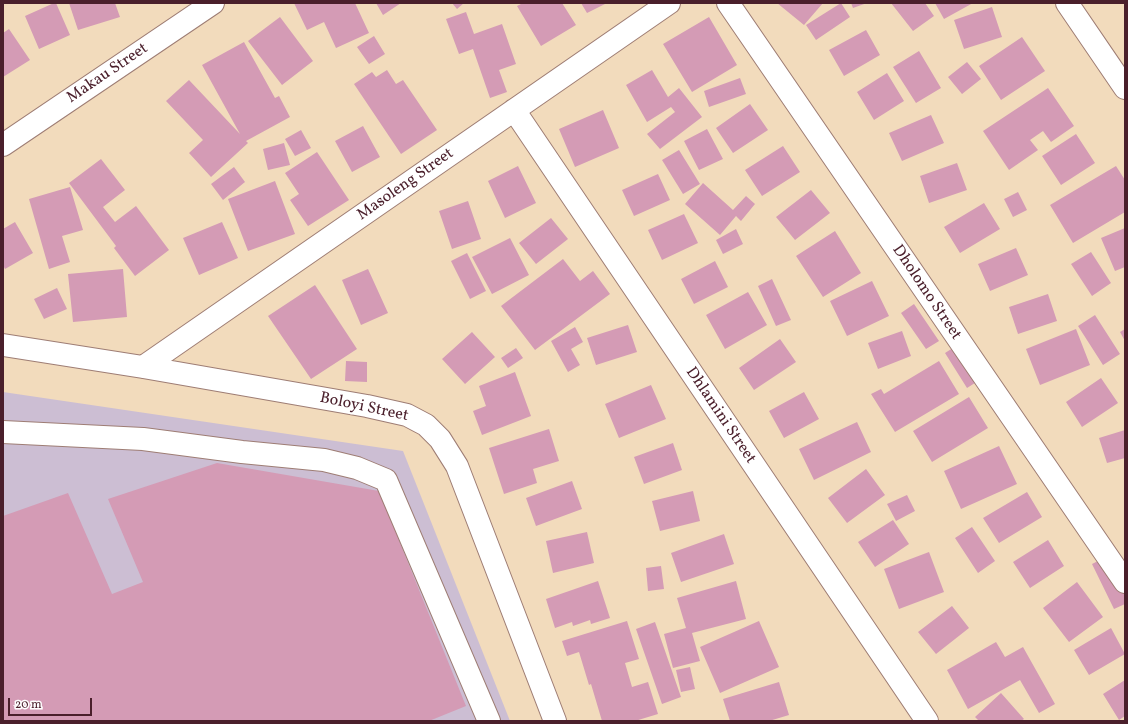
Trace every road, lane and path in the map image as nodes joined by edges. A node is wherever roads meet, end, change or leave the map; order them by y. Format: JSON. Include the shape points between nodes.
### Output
{"nodes":[{"id":1,"x":213,"y":3,"type":"edge"},
{"id":2,"x":669,"y":3,"type":"edge"},
{"id":3,"x":728,"y":3,"type":"edge"},
{"id":4,"x":1067,"y":3,"type":"edge"},
{"id":5,"x":1125,"y":88,"type":"edge"},
{"id":6,"x":514,"y":110,"type":"junction"},
{"id":7,"x":3,"y":145,"type":"edge"},
{"id":8,"x":3,"y":345,"type":"edge"},
{"id":9,"x":143,"y":367,"type":"junction"},
{"id":10,"x":3,"y":432,"type":"edge"},
{"id":11,"x":1125,"y":582,"type":"edge"},
{"id":12,"x":489,"y":721,"type":"edge"},
{"id":13,"x":555,"y":721,"type":"edge"},
{"id":14,"x":927,"y":721,"type":"edge"}],
"edges":[{"from":1,"to":7,"type":"street","name":"Makau Street"},
{"from":2,"to":6,"type":"street","name":"Masoleng Street"},
{"from":3,"to":11,"type":"street","name":"Dholomo Street"},
{"from":4,"to":5,"type":"street"},
{"from":6,"to":9,"type":"street","name":"Masoleng Street"},
{"from":6,"to":14,"type":"street","name":"Dhlamini Street"},
{"from":8,"to":9,"type":"street","name":"Boloyi Street"},
{"from":9,"to":13,"type":"street","name":"Boloyi Street","via":[[407,414],[426,425],[440,439],[457,466]]},
{"from":10,"to":12,"type":"street","via":[[143,439],[324,460],[357,468],[386,480]]}]}
